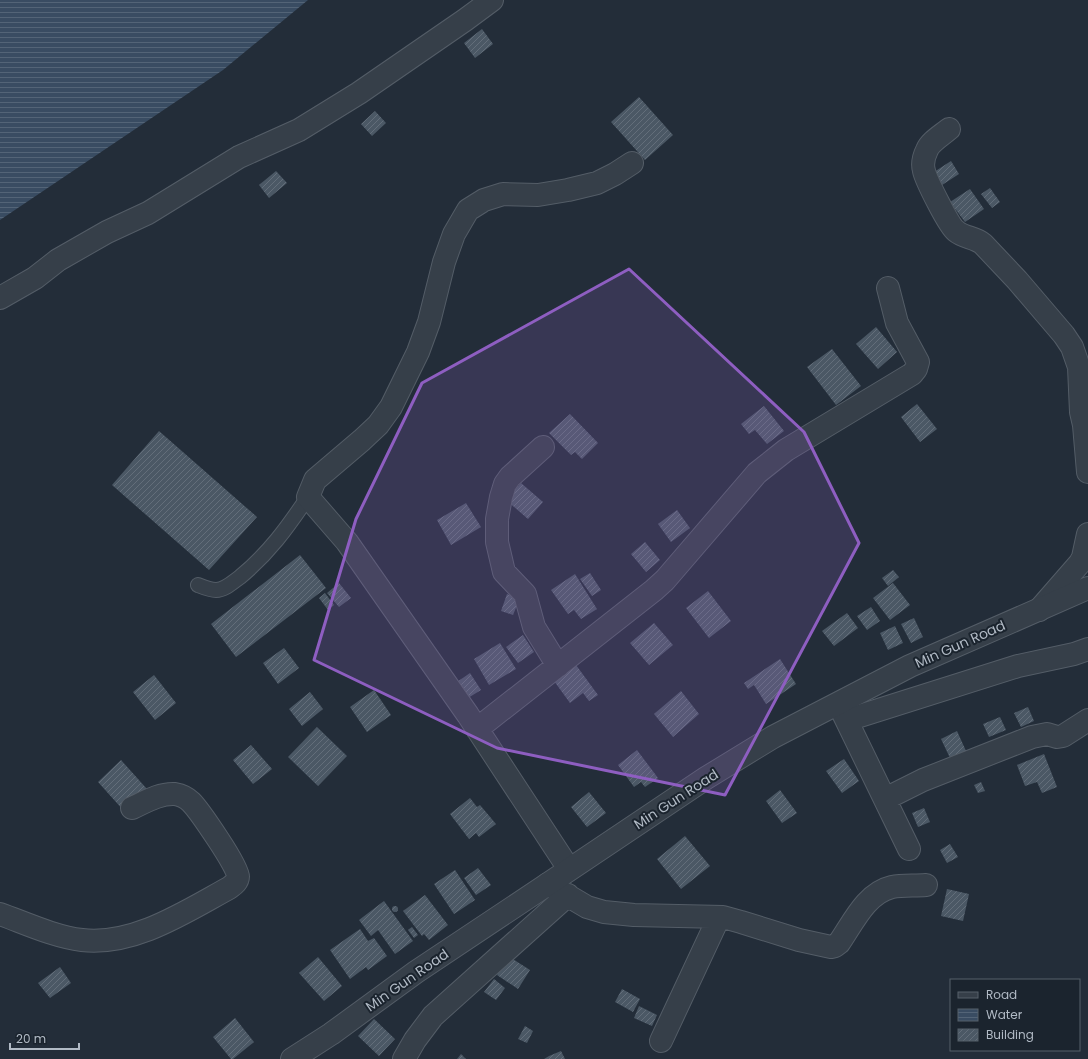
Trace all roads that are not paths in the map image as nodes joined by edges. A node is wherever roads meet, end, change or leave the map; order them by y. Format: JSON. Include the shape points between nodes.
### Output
{"nodes":[{"id":1,"x":492,"y":0,"type":"edge"},
{"id":2,"x":949,"y":129,"type":"dead end"},
{"id":3,"x":632,"y":163,"type":"dead end"},
{"id":4,"x":888,"y":288,"type":"dead end"},
{"id":5,"x":0,"y":298,"type":"edge"},
{"id":6,"x":543,"y":447,"type":"dead end"},
{"id":7,"x":1088,"y":472,"type":"edge"},
{"id":8,"x":308,"y":497,"type":"junction"},
{"id":9,"x":1088,"y":534,"type":"edge"},
{"id":10,"x":198,"y":585,"type":"dead end"},
{"id":11,"x":1088,"y":588,"type":"edge"},
{"id":12,"x":1039,"y":610,"type":"junction"},
{"id":13,"x":1088,"y":649,"type":"edge"},
{"id":14,"x":558,"y":666,"type":"junction"},
{"id":15,"x":842,"y":711,"type":"junction"},
{"id":16,"x":1088,"y":720,"type":"edge"},
{"id":17,"x":477,"y":729,"type":"junction"},
{"id":18,"x":885,"y":799,"type":"junction"},
{"id":19,"x":132,"y":808,"type":"dead end"},
{"id":20,"x":909,"y":849,"type":"dead end"},
{"id":21,"x":569,"y":870,"type":"junction"},
{"id":22,"x":548,"y":884,"type":"junction"},
{"id":23,"x":926,"y":885,"type":"dead end"},
{"id":24,"x":568,"y":895,"type":"junction"},
{"id":25,"x":0,"y":914,"type":"edge"},
{"id":26,"x":719,"y":917,"type":"junction"},
{"id":27,"x":661,"y":1041,"type":"dead end"},
{"id":28,"x":292,"y":1059,"type":"edge"},
{"id":29,"x":404,"y":1059,"type":"edge"}],
"edges":[{"from":1,"to":5,"type":"street","via":[[359,93],[299,130],[239,157],[148,213],[107,232],[58,260],[35,278]]},
{"from":2,"to":7,"type":"street","via":[[928,148],[924,159],[924,171],[954,230],[983,244],[1017,280],[1072,347],[1079,367]]},
{"from":3,"to":8,"type":"street","via":[[597,183],[538,195],[503,194],[484,200],[468,210],[451,241],[418,352],[391,407],[378,425],[315,480]]},
{"from":4,"to":14,"type":"street","via":[[897,323],[918,362],[912,374],[786,450],[756,472],[665,580]]},
{"from":6,"to":14,"type":"street","via":[[510,477],[506,484],[497,519],[497,542],[504,572],[525,594],[534,627]]},
{"from":8,"to":10,"type":"lane","via":[[265,554],[235,581],[215,590]]},
{"from":8,"to":17,"type":"street","via":[[347,542]]},
{"from":9,"to":12,"type":"street","via":[[1080,562]]},
{"from":11,"to":12,"type":"street","name":"Min Gun Road"},
{"from":12,"to":15,"type":"street","name":"Min Gun Road","via":[[910,666]]},
{"from":13,"to":15,"type":"street"},
{"from":14,"to":17,"type":"street"},
{"from":15,"to":18,"type":"street"},
{"from":15,"to":21,"type":"street","name":"Min Gun Road","via":[[773,737],[711,775]]},
{"from":16,"to":18,"type":"street","via":[[1063,736],[1047,734],[1032,737],[923,780]]},
{"from":17,"to":21,"type":"street"},
{"from":18,"to":20,"type":"street"},
{"from":19,"to":25,"type":"street","via":[[164,795],[176,794],[184,797],[192,803],[234,864],[238,872],[235,883],[163,924],[111,940],[81,940]]},
{"from":21,"to":22,"type":"street","name":"Min Gun Road"},
{"from":22,"to":24,"type":"street"},
{"from":22,"to":28,"type":"street","name":"Min Gun Road"},
{"from":23,"to":26,"type":"street","via":[[892,887],[878,892],[866,904],[839,943],[831,947]]},
{"from":24,"to":26,"type":"street","via":[[587,907],[604,912],[634,916]]},
{"from":24,"to":29,"type":"street","via":[[433,1016]]},
{"from":26,"to":27,"type":"street"}]}
